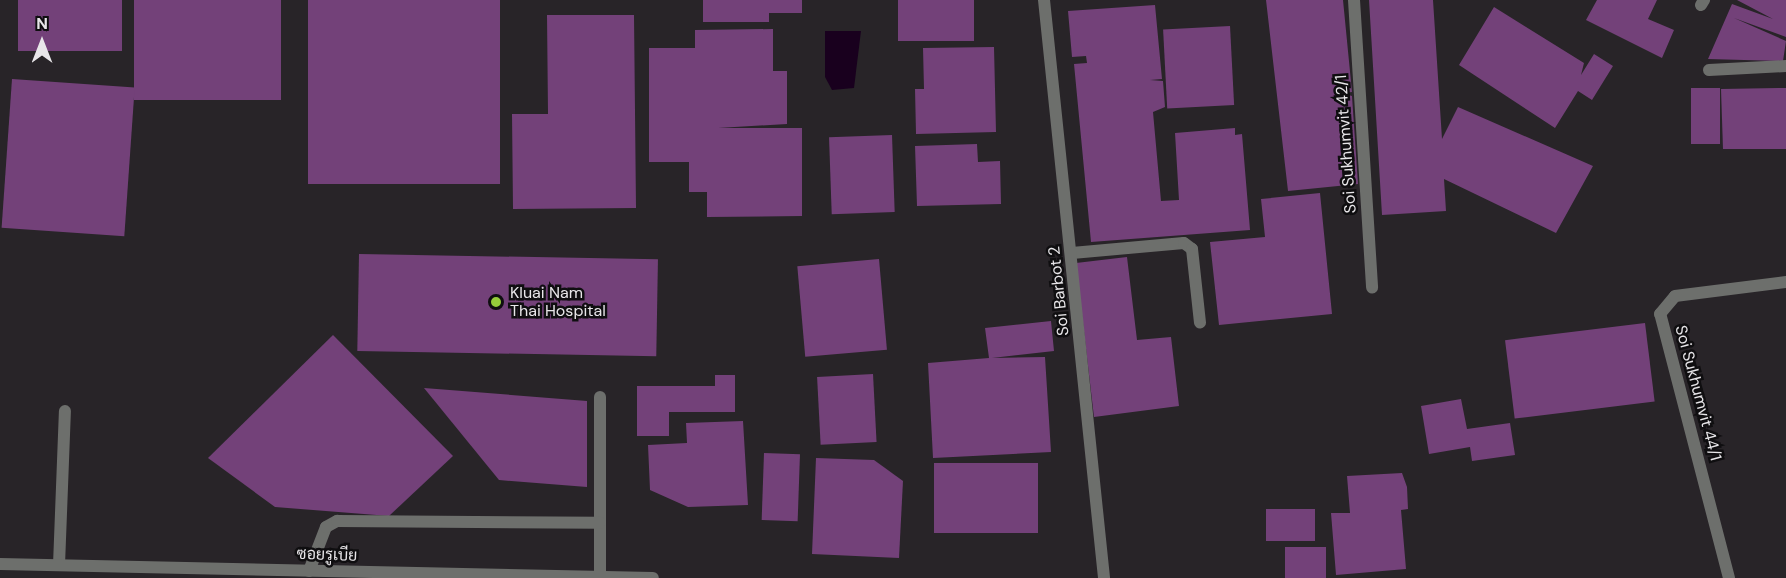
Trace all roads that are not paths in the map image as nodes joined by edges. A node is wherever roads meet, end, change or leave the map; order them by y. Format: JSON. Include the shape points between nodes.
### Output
{"nodes":[{"id":1,"x":1044,"y":0,"type":"edge"},
{"id":2,"x":1354,"y":0,"type":"edge"},
{"id":3,"x":1786,"y":66,"type":"edge"},
{"id":4,"x":1709,"y":70,"type":"dead end"},
{"id":5,"x":1072,"y":253,"type":"junction"},
{"id":6,"x":1786,"y":282,"type":"edge"},
{"id":7,"x":1372,"y":287,"type":"dead end"},
{"id":8,"x":1200,"y":322,"type":"dead end"},
{"id":9,"x":600,"y":397,"type":"dead end"},
{"id":10,"x":64,"y":411,"type":"dead end"},
{"id":11,"x":600,"y":523,"type":"junction"},
{"id":12,"x":0,"y":564,"type":"edge"},
{"id":13,"x":59,"y":565,"type":"junction"},
{"id":14,"x":309,"y":571,"type":"junction"},
{"id":15,"x":470,"y":577,"type":"edge"},
{"id":16,"x":600,"y":577,"type":"edge"},
{"id":17,"x":653,"y":578,"type":"edge"},
{"id":18,"x":1104,"y":578,"type":"edge"},
{"id":19,"x":1729,"y":578,"type":"edge"}],
"edges":[{"from":1,"to":5,"type":"street","name":"Soi Barbot 2"},
{"from":2,"to":7,"type":"street","name":"Soi Sukhumvit 42/1"},
{"from":3,"to":4,"type":"street"},
{"from":5,"to":8,"type":"street","via":[[1184,243],[1192,249]]},
{"from":5,"to":18,"type":"street","name":"Soi Barbot 2"},
{"from":6,"to":19,"type":"street","name":"Soi Sukhumvit 44/1","via":[[1675,296],[1660,314]]},
{"from":9,"to":11,"type":"street"},
{"from":10,"to":13,"type":"street"},
{"from":11,"to":14,"type":"street","via":[[337,521],[326,526]]},
{"from":11,"to":16,"type":"street"},
{"from":12,"to":13,"type":"street","name":"ซอยรูเบีย"},
{"from":13,"to":14,"type":"street","name":"ซอยรูเบีย"},
{"from":14,"to":15,"type":"street","name":"ซอยรูเบีย"},
{"from":15,"to":16,"type":"street","name":"ซอยรูเบีย"},
{"from":16,"to":17,"type":"street","name":"ซอยรูเบีย"}]}
